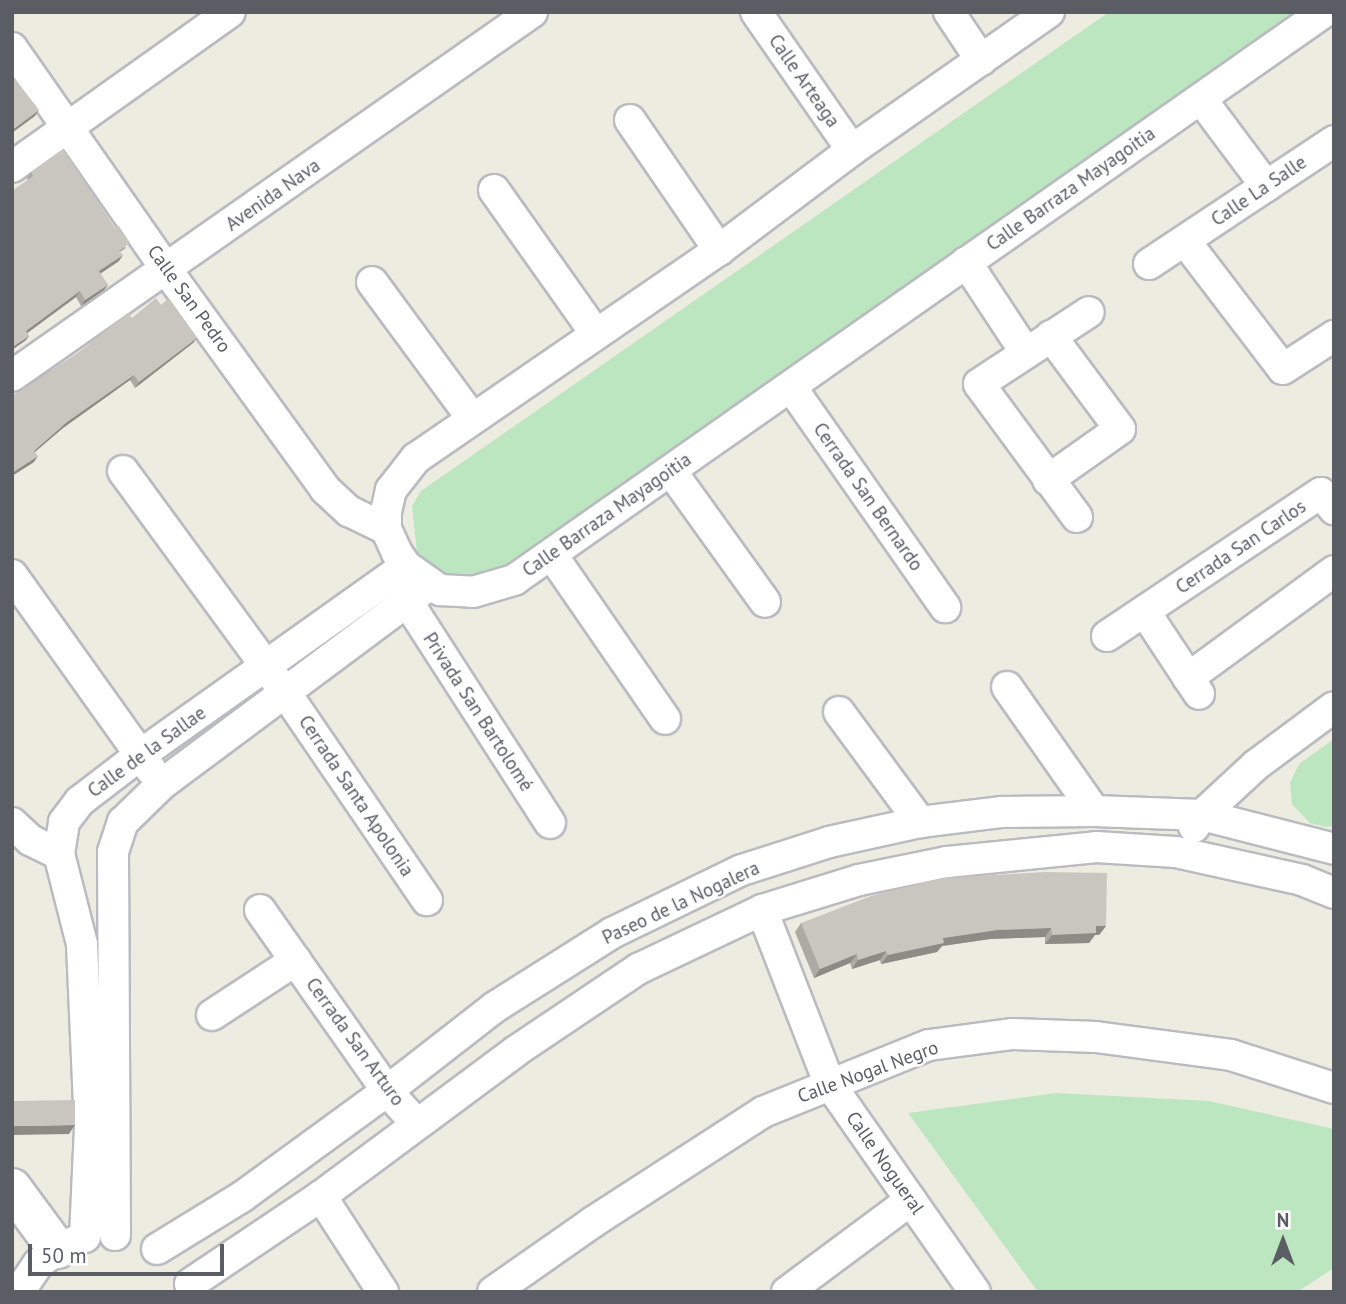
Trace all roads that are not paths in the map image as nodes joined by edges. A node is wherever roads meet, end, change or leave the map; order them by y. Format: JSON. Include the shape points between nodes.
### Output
{"nodes":[{"id":1,"x":230,"y":12,"type":"edge"},
{"id":2,"x":532,"y":12,"type":"edge"},
{"id":3,"x":756,"y":12,"type":"edge"},
{"id":4,"x":949,"y":12,"type":"edge"},
{"id":5,"x":1049,"y":12,"type":"edge"},
{"id":6,"x":1324,"y":12,"type":"edge"},
{"id":7,"x":12,"y":48,"type":"edge"},
{"id":8,"x":981,"y":60,"type":"junction"},
{"id":9,"x":1202,"y":99,"type":"junction"},
{"id":10,"x":630,"y":120,"type":"dead end"},
{"id":11,"x":69,"y":129,"type":"junction"},
{"id":12,"x":1334,"y":141,"type":"edge"},
{"id":13,"x":852,"y":150,"type":"junction"},
{"id":14,"x":12,"y":167,"type":"edge"},
{"id":15,"x":1266,"y":186,"type":"junction"},
{"id":16,"x":494,"y":190,"type":"dead end"},
{"id":17,"x":1185,"y":242,"type":"junction"},
{"id":18,"x":719,"y":250,"type":"junction"},
{"id":19,"x":966,"y":262,"type":"junction"},
{"id":20,"x":1149,"y":264,"type":"dead end"},
{"id":21,"x":166,"y":269,"type":"junction"},
{"id":22,"x":372,"y":282,"type":"dead end"},
{"id":23,"x":1089,"y":312,"type":"dead end"},
{"id":24,"x":596,"y":334,"type":"junction"},
{"id":25,"x":1334,"y":336,"type":"edge"},
{"id":26,"x":1051,"y":337,"type":"junction"},
{"id":27,"x":1026,"y":353,"type":"junction"},
{"id":28,"x":12,"y":376,"type":"edge"},
{"id":29,"x":791,"y":387,"type":"junction"},
{"id":30,"x":472,"y":418,"type":"junction"},
{"id":31,"x":123,"y":471,"type":"dead end"},
{"id":32,"x":671,"y":471,"type":"junction"},
{"id":33,"x":1048,"y":480,"type":"junction"},
{"id":34,"x":1334,"y":509,"type":"edge"},
{"id":35,"x":1077,"y":517,"type":"dead end"},
{"id":36,"x":386,"y":529,"type":"junction"},
{"id":37,"x":552,"y":555,"type":"junction"},
{"id":38,"x":407,"y":566,"type":"junction"},
{"id":39,"x":1334,"y":571,"type":"edge"},
{"id":40,"x":12,"y":575,"type":"edge"},
{"id":41,"x":419,"y":593,"type":"junction"},
{"id":42,"x":765,"y":602,"type":"dead end"},
{"id":43,"x":945,"y":607,"type":"dead end"},
{"id":44,"x":1144,"y":612,"type":"junction"},
{"id":45,"x":1107,"y":636,"type":"dead end"},
{"id":46,"x":266,"y":666,"type":"junction"},
{"id":47,"x":1007,"y":687,"type":"dead end"},
{"id":48,"x":285,"y":692,"type":"junction"},
{"id":49,"x":1334,"y":707,"type":"edge"},
{"id":50,"x":839,"y":712,"type":"dead end"},
{"id":51,"x":665,"y":719,"type":"dead end"},
{"id":52,"x":140,"y":755,"type":"junction"},
{"id":53,"x":162,"y":785,"type":"junction"},
{"id":54,"x":1094,"y":811,"type":"junction"},
{"id":55,"x":1202,"y":815,"type":"junction"},
{"id":56,"x":920,"y":822,"type":"junction"},
{"id":57,"x":12,"y":823,"type":"edge"},
{"id":58,"x":550,"y":823,"type":"dead end"},
{"id":59,"x":1334,"y":849,"type":"edge"},
{"id":60,"x":1176,"y":852,"type":"junction"},
{"id":61,"x":59,"y":854,"type":"junction"},
{"id":62,"x":1334,"y":856,"type":"edge"},
{"id":63,"x":1302,"y":880,"type":"junction"},
{"id":64,"x":1334,"y":893,"type":"edge"},
{"id":65,"x":427,"y":900,"type":"dead end"},
{"id":66,"x":260,"y":909,"type":"dead end"},
{"id":67,"x":762,"y":910,"type":"junction"},
{"id":68,"x":82,"y":944,"type":"junction"},
{"id":69,"x":111,"y":944,"type":"junction"},
{"id":70,"x":296,"y":960,"type":"junction"},
{"id":71,"x":212,"y":1015,"type":"dead end"},
{"id":72,"x":829,"y":1083,"type":"junction"},
{"id":73,"x":1334,"y":1088,"type":"edge"},
{"id":74,"x":387,"y":1091,"type":"junction"},
{"id":75,"x":416,"y":1123,"type":"junction"},
{"id":76,"x":12,"y":1188,"type":"edge"},
{"id":77,"x":321,"y":1196,"type":"junction"},
{"id":78,"x":911,"y":1200,"type":"junction"},
{"id":79,"x":115,"y":1235,"type":"junction"},
{"id":80,"x":71,"y":1243,"type":"junction"},
{"id":81,"x":157,"y":1250,"type":"junction"},
{"id":82,"x":191,"y":1288,"type":"edge"},
{"id":83,"x":19,"y":1292,"type":"edge"},
{"id":84,"x":383,"y":1292,"type":"edge"},
{"id":85,"x":493,"y":1292,"type":"edge"},
{"id":86,"x":787,"y":1292,"type":"edge"},
{"id":87,"x":975,"y":1292,"type":"edge"}],
"edges":[{"from":1,"to":11,"type":"street"},
{"from":2,"to":21,"type":"street","name":"Avenida Nava"},
{"from":3,"to":13,"type":"street","name":"Calle Arteaga"},
{"from":4,"to":8,"type":"street"},
{"from":5,"to":8,"type":"street"},
{"from":6,"to":9,"type":"street","name":"Calle Barraza Mayagoitia"},
{"from":7,"to":11,"type":"street","name":"Calle San Pedro"},
{"from":8,"to":13,"type":"street"},
{"from":9,"to":15,"type":"street"},
{"from":9,"to":19,"type":"street","name":"Calle Barraza Mayagoitia"},
{"from":10,"to":18,"type":"street"},
{"from":11,"to":14,"type":"street"},
{"from":11,"to":21,"type":"street","name":"Calle San Pedro"},
{"from":12,"to":15,"type":"street","name":"Calle La Salle"},
{"from":13,"to":18,"type":"street"},
{"from":15,"to":17,"type":"street","name":"Calle La Salle"},
{"from":16,"to":24,"type":"street"},
{"from":17,"to":20,"type":"street","name":"Calle La Salle"},
{"from":17,"to":25,"type":"street","via":[[1283,369]]},
{"from":18,"to":24,"type":"street"},
{"from":19,"to":27,"type":"street"},
{"from":19,"to":29,"type":"street","name":"Calle Barraza Mayagoitia"},
{"from":21,"to":28,"type":"street","name":"Avenida Nava"},
{"from":21,"to":36,"type":"street","name":"Calle San Pedro","via":[[326,489],[349,511]]},
{"from":22,"to":30,"type":"street"},
{"from":23,"to":26,"type":"street"},
{"from":24,"to":30,"type":"street"},
{"from":26,"to":27,"type":"street"},
{"from":26,"to":33,"type":"street","via":[[1120,429]]},
{"from":27,"to":33,"type":"street","via":[[979,384]]},
{"from":29,"to":32,"type":"street","name":"Calle Barraza Mayagoitia"},
{"from":29,"to":43,"type":"street","name":"Cerrada San Bernardo"},
{"from":30,"to":36,"type":"street","via":[[416,458],[391,490]]},
{"from":31,"to":46,"type":"street","name":"Cerrada Santa Apolonia"},
{"from":32,"to":37,"type":"street","name":"Calle Barraza Mayagoitia"},
{"from":32,"to":42,"type":"street"},
{"from":33,"to":35,"type":"street"},
{"from":34,"to":44,"type":"street","name":"Cerrada San Carlos","via":[[1321,493]]},
{"from":36,"to":38,"type":"street","name":"Calle Barraza Mayagoitia"},
{"from":37,"to":41,"type":"street","name":"Calle Barraza Mayagoitia","via":[[514,580],[473,592]]},
{"from":37,"to":51,"type":"street"},
{"from":38,"to":41,"type":"street","name":"Calle Barraza Mayagoitia"},
{"from":38,"to":46,"type":"street","name":"Calle de la Sallae"},
{"from":39,"to":44,"type":"street","via":[[1194,686]]},
{"from":40,"to":52,"type":"street"},
{"from":41,"to":48,"type":"street","name":"Calle de la Sallae"},
{"from":41,"to":58,"type":"street","name":"Privada San Bartolomé"},
{"from":44,"to":45,"type":"street","name":"Cerrada San Carlos"},
{"from":46,"to":48,"type":"street","name":"Cerrada Santa Apolonia"},
{"from":46,"to":52,"type":"street","name":"Calle de la Sallae"},
{"from":47,"to":54,"type":"street"},
{"from":48,"to":53,"type":"street","name":"Calle de la Sallae"},
{"from":48,"to":65,"type":"street","name":"Cerrada Santa Apolonia"},
{"from":49,"to":55,"type":"street","via":[[1256,765]]},
{"from":50,"to":56,"type":"street"},
{"from":52,"to":53,"type":"street"},
{"from":52,"to":61,"type":"street","name":"Calle de la Sallae","via":[[80,801],[64,822]]},
{"from":53,"to":69,"type":"street","name":"Calle de la Sallae","via":[[123,822],[113,852]]},
{"from":54,"to":55,"type":"street","name":"Paseo de la Nogalera"},
{"from":54,"to":56,"type":"street","name":"Paseo de la Nogalera","via":[[1002,812]]},
{"from":55,"to":59,"type":"street","name":"Paseo de la Nogalera"},
{"from":55,"to":60,"type":"street"},
{"from":56,"to":74,"type":"street","name":"Paseo de la Nogalera","via":[[829,842],[742,870],[612,933],[495,1007]]},
{"from":57,"to":61,"type":"street","via":[[30,840]]},
{"from":60,"to":63,"type":"street"},
{"from":60,"to":67,"type":"street","via":[[1096,847],[947,862],[859,880]]},
{"from":61,"to":68,"type":"street","name":"Calle de la Sallae"},
{"from":62,"to":63,"type":"street"},
{"from":63,"to":64,"type":"street"},
{"from":66,"to":70,"type":"street","name":"Cerrada San Arturo"},
{"from":67,"to":72,"type":"street","name":"Calle Nogueral"},
{"from":67,"to":75,"type":"street","via":[[638,969]]},
{"from":68,"to":69,"type":"street"},
{"from":68,"to":80,"type":"street","name":"Calle de la Sallae","via":[[90,1128]]},
{"from":69,"to":79,"type":"street","name":"Calle de la Sallae"},
{"from":70,"to":71,"type":"street","name":"Cerrada San Arturo"},
{"from":70,"to":74,"type":"street","name":"Cerrada San Arturo"},
{"from":72,"to":73,"type":"street","name":"Calle Nogal Negro","via":[[929,1045],[1013,1034],[1096,1037],[1231,1055]]},
{"from":72,"to":78,"type":"street","name":"Calle Nogueral"},
{"from":72,"to":85,"type":"street","name":"Calle Nogal Negro","via":[[763,1112]]},
{"from":74,"to":75,"type":"street","name":"Cerrada San Arturo"},
{"from":74,"to":81,"type":"street","name":"Paseo de la Nogalera","via":[[243,1196]]},
{"from":75,"to":77,"type":"street"},
{"from":76,"to":80,"type":"street"},
{"from":77,"to":82,"type":"street"},
{"from":77,"to":84,"type":"street"},
{"from":78,"to":86,"type":"street"},
{"from":78,"to":87,"type":"street","name":"Calle Nogueral"},
{"from":79,"to":80,"type":"street"},
{"from":79,"to":81,"type":"street"},
{"from":80,"to":83,"type":"street","via":[[38,1264]]},
{"from":81,"to":82,"type":"street","via":[[170,1259]]}]}
